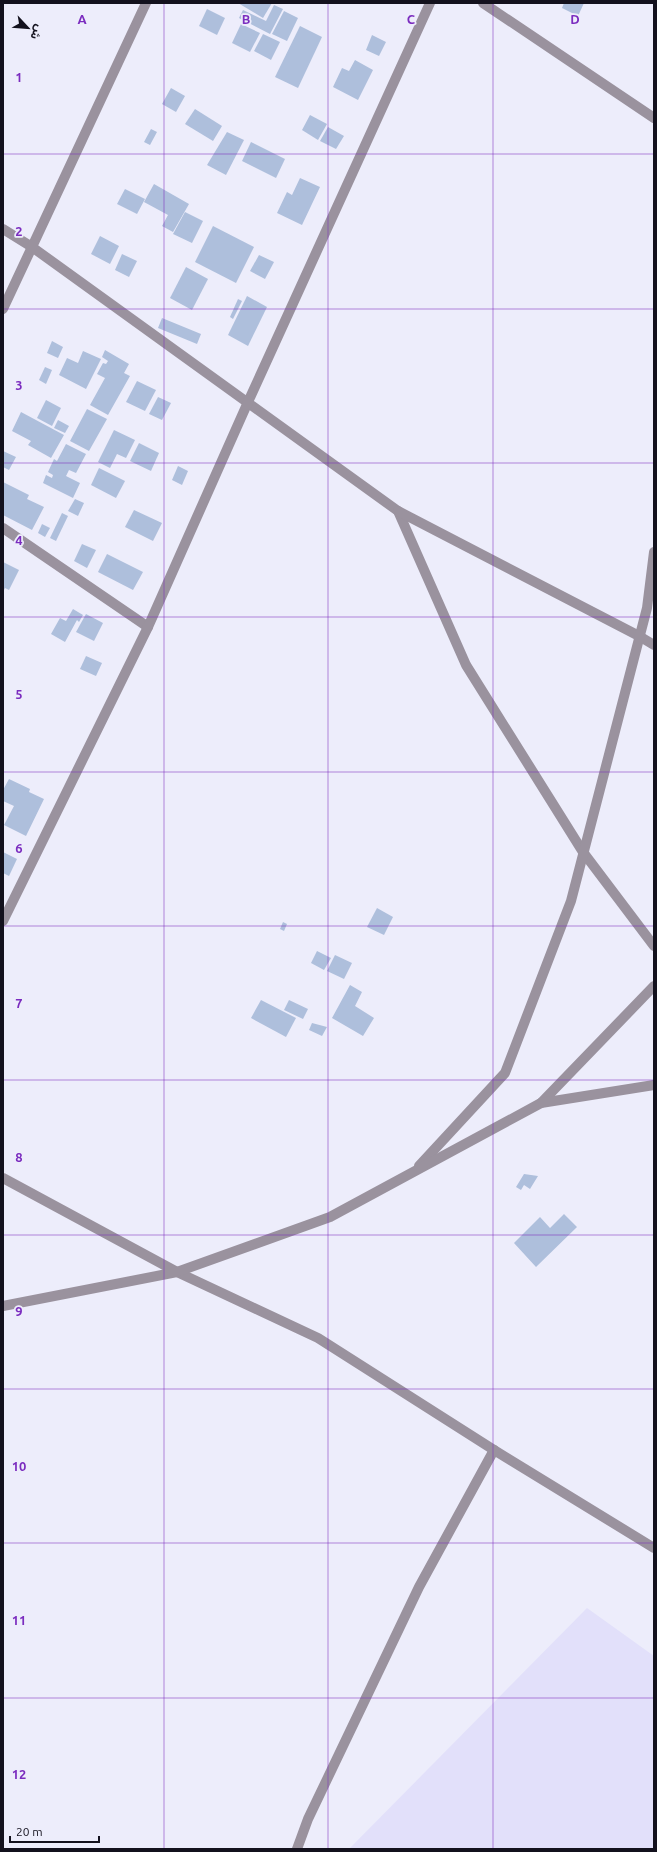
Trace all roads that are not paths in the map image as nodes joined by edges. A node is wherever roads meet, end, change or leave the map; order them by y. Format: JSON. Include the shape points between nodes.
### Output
{"nodes":[{"id":1,"x":146,"y":3,"type":"edge"},
{"id":2,"x":430,"y":3,"type":"edge"},
{"id":3,"x":483,"y":3,"type":"edge"},
{"id":4,"x":654,"y":118,"type":"edge"},
{"id":5,"x":3,"y":229,"type":"edge"},
{"id":6,"x":32,"y":247,"type":"junction"},
{"id":7,"x":3,"y":309,"type":"edge"},
{"id":8,"x":248,"y":402,"type":"junction"},
{"id":9,"x":398,"y":511,"type":"junction"},
{"id":10,"x":3,"y":528,"type":"edge"},
{"id":11,"x":654,"y":552,"type":"edge"},
{"id":12,"x":148,"y":627,"type":"junction"},
{"id":13,"x":639,"y":636,"type":"junction"},
{"id":14,"x":654,"y":646,"type":"edge"},
{"id":15,"x":583,"y":852,"type":"junction"},
{"id":16,"x":3,"y":921,"type":"edge"},
{"id":17,"x":654,"y":946,"type":"edge"},
{"id":18,"x":654,"y":986,"type":"edge"},
{"id":19,"x":654,"y":1085,"type":"edge"},
{"id":20,"x":541,"y":1103,"type":"junction"},
{"id":21,"x":413,"y":1172,"type":"junction"},
{"id":22,"x":3,"y":1178,"type":"edge"},
{"id":23,"x":177,"y":1272,"type":"junction"},
{"id":24,"x":3,"y":1306,"type":"edge"},
{"id":25,"x":494,"y":1450,"type":"junction"},
{"id":26,"x":654,"y":1548,"type":"edge"},
{"id":27,"x":296,"y":1849,"type":"edge"}],
"edges":[{"from":1,"to":6,"type":"street"},
{"from":2,"to":8,"type":"street"},
{"from":3,"to":4,"type":"street"},
{"from":5,"to":6,"type":"street"},
{"from":6,"to":7,"type":"street"},
{"from":6,"to":8,"type":"street"},
{"from":8,"to":9,"type":"street"},
{"from":8,"to":12,"type":"street"},
{"from":9,"to":13,"type":"street"},
{"from":9,"to":15,"type":"street","via":[[466,665]]},
{"from":10,"to":12,"type":"street"},
{"from":11,"to":13,"type":"street","via":[[647,608]]},
{"from":12,"to":16,"type":"street"},
{"from":13,"to":14,"type":"street"},
{"from":13,"to":15,"type":"street"},
{"from":15,"to":17,"type":"street"},
{"from":15,"to":21,"type":"street","via":[[571,901],[505,1073]]},
{"from":18,"to":20,"type":"street"},
{"from":19,"to":20,"type":"street"},
{"from":20,"to":21,"type":"street"},
{"from":21,"to":23,"type":"street","via":[[330,1217]]},
{"from":22,"to":23,"type":"street"},
{"from":23,"to":24,"type":"street"},
{"from":23,"to":25,"type":"street","via":[[318,1338]]},
{"from":25,"to":26,"type":"street"},
{"from":25,"to":27,"type":"street","via":[[419,1587]]}]}
